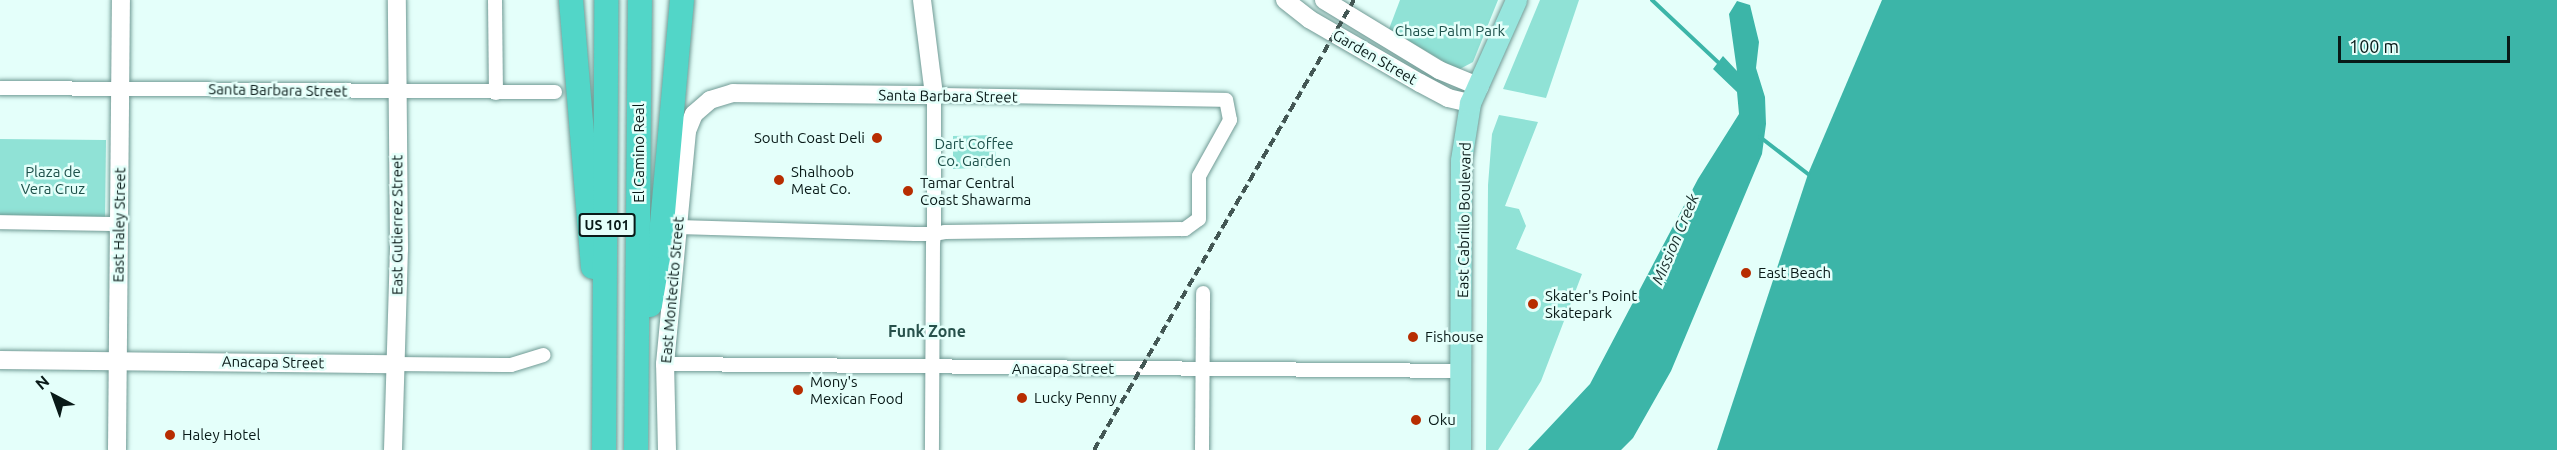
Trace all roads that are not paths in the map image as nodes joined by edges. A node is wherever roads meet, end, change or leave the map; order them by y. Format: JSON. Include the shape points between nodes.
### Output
{"nodes":[{"id":1,"x":121,"y":0,"type":"edge"},
{"id":2,"x":397,"y":0,"type":"edge"},
{"id":3,"x":495,"y":0,"type":"edge"},
{"id":4,"x":571,"y":0,"type":"edge"},
{"id":5,"x":606,"y":0,"type":"edge"},
{"id":6,"x":640,"y":0,"type":"edge"},
{"id":7,"x":682,"y":0,"type":"edge"},
{"id":8,"x":922,"y":0,"type":"edge"},
{"id":9,"x":1285,"y":0,"type":"edge"},
{"id":10,"x":1324,"y":0,"type":"edge"},
{"id":11,"x":1516,"y":0,"type":"edge"},
{"id":12,"x":0,"y":88,"type":"edge"},
{"id":13,"x":119,"y":89,"type":"junction"},
{"id":14,"x":396,"y":92,"type":"junction"},
{"id":15,"x":555,"y":92,"type":"dead end"},
{"id":16,"x":496,"y":93,"type":"junction"},
{"id":17,"x":1475,"y":95,"type":"junction"},
{"id":18,"x":934,"y":96,"type":"junction"},
{"id":19,"x":687,"y":131,"type":"joint"},
{"id":20,"x":0,"y":222,"type":"edge"},
{"id":21,"x":118,"y":224,"type":"junction"},
{"id":22,"x":678,"y":227,"type":"junction"},
{"id":23,"x":934,"y":234,"type":"junction"},
{"id":24,"x":1203,"y":293,"type":"dead end"},
{"id":25,"x":639,"y":342,"type":"junction"},
{"id":26,"x":544,"y":355,"type":"dead end"},
{"id":27,"x":0,"y":360,"type":"edge"},
{"id":28,"x":119,"y":363,"type":"junction"},
{"id":29,"x":394,"y":364,"type":"junction"},
{"id":30,"x":664,"y":364,"type":"junction"},
{"id":31,"x":932,"y":368,"type":"junction"},
{"id":32,"x":1204,"y":369,"type":"junction"},
{"id":33,"x":1462,"y":371,"type":"junction"},
{"id":34,"x":605,"y":408,"type":"junction"},
{"id":35,"x":117,"y":450,"type":"edge"},
{"id":36,"x":393,"y":450,"type":"edge"},
{"id":37,"x":604,"y":450,"type":"edge"},
{"id":38,"x":636,"y":450,"type":"edge"},
{"id":39,"x":667,"y":450,"type":"edge"},
{"id":40,"x":932,"y":450,"type":"edge"},
{"id":41,"x":1202,"y":450,"type":"edge"},
{"id":42,"x":1460,"y":450,"type":"edge"}],
"edges":[{"from":1,"to":13,"type":"main road","name":"East Haley Street"},
{"from":2,"to":14,"type":"main road","name":"East Gutierrez Street"},
{"from":3,"to":16,"type":"street"},
{"from":4,"to":34,"type":"highway"},
{"from":5,"to":34,"type":"highway","number":"US 101"},
{"from":6,"to":25,"type":"highway","name":"El Camino Real","number":"US 101"},
{"from":7,"to":25,"type":"highway","via":[[660,246],[649,311]]},
{"from":8,"to":18,"type":"main road"},
{"from":9,"to":17,"type":"main road","name":"Garden Street","via":[[1309,20],[1448,98]]},
{"from":10,"to":17,"type":"main road","name":"Garden Street"},
{"from":11,"to":17,"type":"main road","name":"East Cabrillo Boulevard"},
{"from":12,"to":13,"type":"street","name":"Santa Barbara Street"},
{"from":13,"to":14,"type":"street","name":"Santa Barbara Street"},
{"from":13,"to":21,"type":"main road","name":"East Haley Street"},
{"from":14,"to":16,"type":"street","name":"Santa Barbara Street"},
{"from":14,"to":29,"type":"main road","name":"East Gutierrez Street","via":[[399,249]]},
{"from":15,"to":16,"type":"street","name":"Santa Barbara Street"},
{"from":17,"to":33,"type":"main road","name":"East Cabrillo Boulevard","via":[[1461,160]]},
{"from":18,"to":19,"type":"main road","name":"Santa Barbara Street","via":[[733,93],[710,100],[694,114]]},
{"from":18,"to":23,"type":"street"},
{"from":18,"to":23,"type":"street","name":"Santa Barbara Street","via":[[1226,100],[1230,120],[1199,176],[1200,210],[1195,222],[1178,231]]},
{"from":19,"to":22,"type":"main road","name":"East Montecito Street"},
{"from":20,"to":21,"type":"street"},
{"from":21,"to":28,"type":"main road","name":"East Haley Street"},
{"from":22,"to":23,"type":"street"},
{"from":22,"to":30,"type":"main road","name":"East Montecito Street"},
{"from":23,"to":31,"type":"street"},
{"from":24,"to":32,"type":"street"},
{"from":25,"to":38,"type":"highway","name":"El Camino Real","number":"US 101"},
{"from":26,"to":29,"type":"street","name":"Anacapa Street","via":[[511,365]]},
{"from":27,"to":28,"type":"main road","name":"Anacapa Street"},
{"from":28,"to":29,"type":"main road","name":"Anacapa Street"},
{"from":28,"to":35,"type":"main road","name":"East Haley Street"},
{"from":29,"to":36,"type":"main road","name":"East Gutierrez Street"},
{"from":30,"to":31,"type":"street","name":"Anacapa Street"},
{"from":30,"to":39,"type":"main road","name":"East Montecito Street"},
{"from":31,"to":32,"type":"street","name":"Anacapa Street"},
{"from":31,"to":40,"type":"street"},
{"from":32,"to":33,"type":"street","name":"Anacapa Street"},
{"from":32,"to":41,"type":"street"},
{"from":33,"to":42,"type":"main road","name":"East Cabrillo Boulevard"},
{"from":34,"to":37,"type":"highway","number":"US 101"}]}
